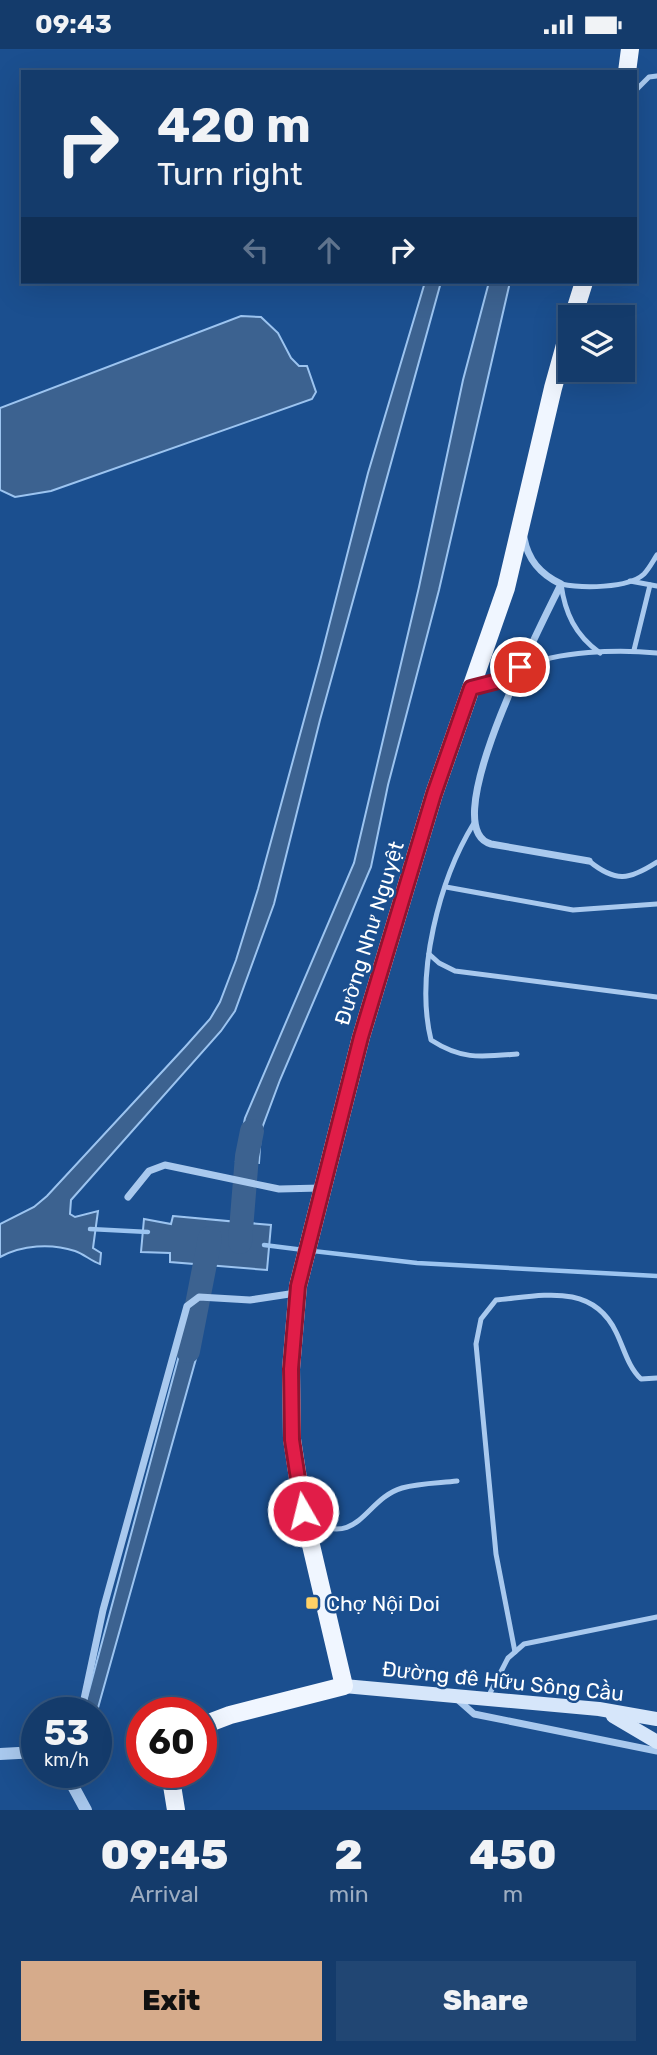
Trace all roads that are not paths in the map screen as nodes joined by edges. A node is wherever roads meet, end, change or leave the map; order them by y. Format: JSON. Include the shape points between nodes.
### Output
{"nodes":[{"id":1,"x":629,"y":49,"type":"edge"},
{"id":2,"x":657,"y":68,"type":"edge"},
{"id":3,"x":627,"y":70,"type":"edge"},
{"id":4,"x":655,"y":76,"type":"edge"},
{"id":5,"x":637,"y":90,"type":"edge"},
{"id":6,"x":583,"y":284,"type":"edge"},
{"id":7,"x":577,"y":305,"type":"edge"},
{"id":8,"x":558,"y":370,"type":"edge"},
{"id":9,"x":522,"y":527,"type":"junction"},
{"id":10,"x":657,"y":555,"type":"edge"},
{"id":11,"x":630,"y":581,"type":"junction"},
{"id":12,"x":561,"y":584,"type":"junction"},
{"id":13,"x":650,"y":585,"type":"junction"},
{"id":14,"x":657,"y":586,"type":"edge"},
{"id":15,"x":634,"y":650,"type":"junction"},
{"id":16,"x":600,"y":653,"type":"junction"},
{"id":17,"x":657,"y":653,"type":"edge"},
{"id":18,"x":520,"y":667,"type":"junction"},
{"id":19,"x":514,"y":677,"type":"junction"},
{"id":20,"x":471,"y":688,"type":"junction"},
{"id":21,"x":474,"y":823,"type":"junction"},
{"id":22,"x":589,"y":861,"type":"joint"},
{"id":23,"x":657,"y":862,"type":"edge"},
{"id":24,"x":446,"y":887,"type":"junction"},
{"id":25,"x":657,"y":904,"type":"edge"},
{"id":26,"x":429,"y":954,"type":"junction"},
{"id":27,"x":657,"y":997,"type":"edge"},
{"id":28,"x":517,"y":1054,"type":"dead end"},
{"id":29,"x":323,"y":1188,"type":"junction"},
{"id":30,"x":128,"y":1197,"type":"dead end"},
{"id":31,"x":297,"y":1293,"type":"junction"},
{"id":32,"x":657,"y":1378,"type":"edge"},
{"id":33,"x":457,"y":1481,"type":"dead end"},
{"id":34,"x":304,"y":1516,"type":"junction"},
{"id":35,"x":657,"y":1618,"type":"edge"},
{"id":36,"x":515,"y":1652,"type":"junction"},
{"id":37,"x":344,"y":1686,"type":"junction"},
{"id":38,"x":453,"y":1696,"type":"junction"},
{"id":39,"x":84,"y":1697,"type":"edge"},
{"id":40,"x":487,"y":1700,"type":"junction"},
{"id":41,"x":599,"y":1709,"type":"junction"},
{"id":42,"x":657,"y":1719,"type":"edge"},
{"id":43,"x":217,"y":1720,"type":"edge"},
{"id":44,"x":657,"y":1742,"type":"edge"},
{"id":45,"x":657,"y":1751,"type":"edge"},
{"id":46,"x":21,"y":1753,"type":"edge"},
{"id":47,"x":0,"y":1754,"type":"edge"},
{"id":48,"x":74,"y":1788,"type":"edge"},
{"id":49,"x":172,"y":1788,"type":"edge"},
{"id":50,"x":86,"y":1810,"type":"edge"},
{"id":51,"x":176,"y":1810,"type":"edge"}],
"edges":[{"from":1,"to":3,"type":"main road"},
{"from":2,"to":4,"type":"lane"},
{"from":4,"to":5,"type":"lane"},
{"from":6,"to":7,"type":"main road"},
{"from":8,"to":9,"type":"main road","name":"Đường Như Nguyệt"},
{"from":9,"to":12,"type":"street","via":[[527,556]]},
{"from":9,"to":20,"type":"main road","name":"Đường Như Nguyệt"},
{"from":10,"to":11,"type":"lane","via":[[643,574]]},
{"from":11,"to":12,"type":"lane"},
{"from":11,"to":13,"type":"lane"},
{"from":12,"to":16,"type":"lane","via":[[568,616],[587,644]]},
{"from":12,"to":18,"type":"street"},
{"from":13,"to":14,"type":"lane"},
{"from":13,"to":15,"type":"lane"},
{"from":15,"to":16,"type":"lane"},
{"from":15,"to":17,"type":"lane"},
{"from":16,"to":18,"type":"lane"},
{"from":18,"to":19,"type":"street"},
{"from":19,"to":20,"type":"street"},
{"from":19,"to":21,"type":"street","via":[[489,745]]},
{"from":20,"to":29,"type":"main road","name":"Đường Như Nguyệt","via":[[361,1037]]},
{"from":21,"to":22,"type":"street","via":[[482,842]]},
{"from":21,"to":24,"type":"lane","via":[[459,847]]},
{"from":22,"to":23,"type":"lane","via":[[610,875],[625,878]]},
{"from":24,"to":25,"type":"lane","via":[[573,910]]},
{"from":24,"to":26,"type":"lane"},
{"from":26,"to":27,"type":"lane","via":[[455,971]]},
{"from":26,"to":28,"type":"lane","via":[[424,999],[431,1039],[450,1052],[468,1056]]},
{"from":29,"to":30,"type":"street","via":[[279,1189],[166,1165],[149,1171]]},
{"from":29,"to":31,"type":"main road","name":"Đường Như Nguyệt"},
{"from":31,"to":34,"type":"main road","name":"Đường Như Nguyệt","via":[[292,1440]]},
{"from":31,"to":39,"type":"street","via":[[250,1300],[199,1297],[187,1307],[103,1610]]},
{"from":32,"to":36,"type":"lane","via":[[641,1379],[633,1371],[612,1324],[582,1298],[551,1295],[496,1300],[481,1319],[477,1344],[496,1554]]},
{"from":33,"to":34,"type":"lane","via":[[402,1487],[365,1517],[340,1530],[326,1529]]},
{"from":34,"to":37,"type":"main road","name":"Đường Như Nguyệt"},
{"from":35,"to":36,"type":"lane","via":[[524,1644]]},
{"from":36,"to":40,"type":"lane"},
{"from":37,"to":38,"type":"main road","name":"Đường đê Hữu Sông Cầu"},
{"from":37,"to":43,"type":"main road"},
{"from":38,"to":40,"type":"main road","name":"Đường đê Hữu Sông Cầu"},
{"from":38,"to":45,"type":"street","via":[[474,1714]]},
{"from":40,"to":41,"type":"main road","name":"Đường đê Hữu Sông Cầu"},
{"from":41,"to":42,"type":"main road","name":"Đường đê Hữu Sông Cầu"},
{"from":41,"to":44,"type":"main road"},
{"from":46,"to":47,"type":"street"},
{"from":48,"to":50,"type":"street"},
{"from":49,"to":51,"type":"main road"}]}
